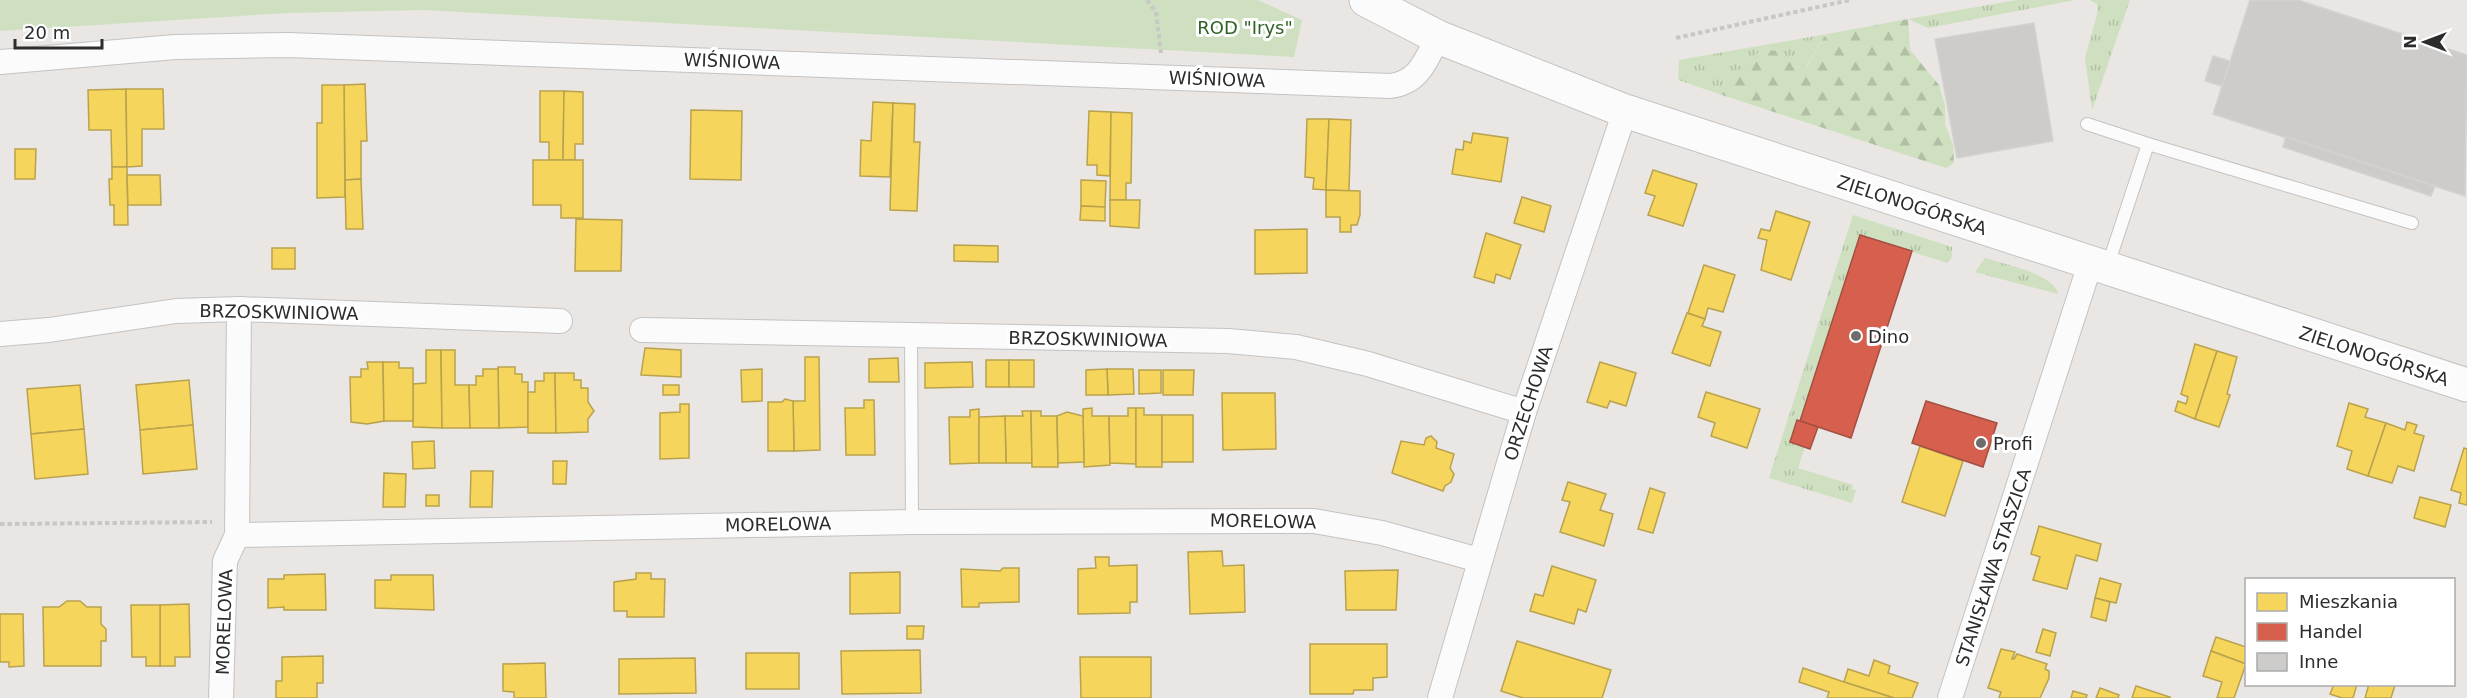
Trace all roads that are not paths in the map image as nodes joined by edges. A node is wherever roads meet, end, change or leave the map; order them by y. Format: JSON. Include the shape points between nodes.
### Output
{"nodes":[{"id":1,"x":1366,"y":0,"type":"edge"},
{"id":2,"x":1438,"y":37,"type":"junction"},
{"id":3,"x":0,"y":62,"type":"edge"},
{"id":4,"x":1625,"y":111,"type":"junction"},
{"id":5,"x":2087,"y":124,"type":"dead end"},
{"id":6,"x":2148,"y":144,"type":"junction"},
{"id":7,"x":2412,"y":223,"type":"dead end"},
{"id":8,"x":2098,"y":267,"type":"junction"},
{"id":9,"x":238,"y":309,"type":"junction"},
{"id":10,"x":560,"y":321,"type":"dead end"},
{"id":11,"x":642,"y":330,"type":"dead end"},
{"id":12,"x":0,"y":334,"type":"edge"},
{"id":13,"x":911,"y":336,"type":"junction"},
{"id":14,"x":2467,"y":386,"type":"edge"},
{"id":15,"x":1524,"y":412,"type":"junction"},
{"id":16,"x":912,"y":522,"type":"junction"},
{"id":17,"x":237,"y":529,"type":"junction"},
{"id":18,"x":1479,"y":560,"type":"junction"},
{"id":19,"x":221,"y":698,"type":"edge"},
{"id":20,"x":1440,"y":698,"type":"edge"},
{"id":21,"x":1950,"y":698,"type":"edge"}],
"edges":[{"from":1,"to":2,"type":"street","name":"ZIELONOGÓRSKA"},
{"from":2,"to":3,"type":"street","name":"WIŚNIOWA","via":[[1416,76],[1390,86],[288,45],[176,47]]},
{"from":2,"to":4,"type":"street","name":"ZIELONOGÓRSKA"},
{"from":4,"to":8,"type":"street","name":"ZIELONOGÓRSKA"},
{"from":4,"to":15,"type":"street","name":"ORZECHOWA"},
{"from":5,"to":6,"type":"lane"},
{"from":6,"to":7,"type":"lane"},
{"from":6,"to":8,"type":"lane"},
{"from":8,"to":14,"type":"street","name":"ZIELONOGÓRSKA"},
{"from":8,"to":21,"type":"street","name":"STANISŁAWA STASZICA"},
{"from":9,"to":10,"type":"street","name":"BRZOSKWINIOWA"},
{"from":9,"to":12,"type":"street","name":"BRZOSKWINIOWA","via":[[176,311]]},
{"from":9,"to":17,"type":"street"},
{"from":11,"to":13,"type":"street","name":"BRZOSKWINIOWA"},
{"from":13,"to":15,"type":"street","name":"BRZOSKWINIOWA","via":[[1228,341],[1296,347],[1368,364]]},
{"from":13,"to":16,"type":"lane"},
{"from":15,"to":18,"type":"street","name":"ORZECHOWA"},
{"from":16,"to":17,"type":"street","name":"MORELOWA"},
{"from":16,"to":18,"type":"street","name":"MORELOWA","via":[[1314,521],[1382,533]]},
{"from":17,"to":19,"type":"street","name":"MORELOWA","via":[[225,561]]},
{"from":18,"to":20,"type":"street","name":"ORZECHOWA"}]}
